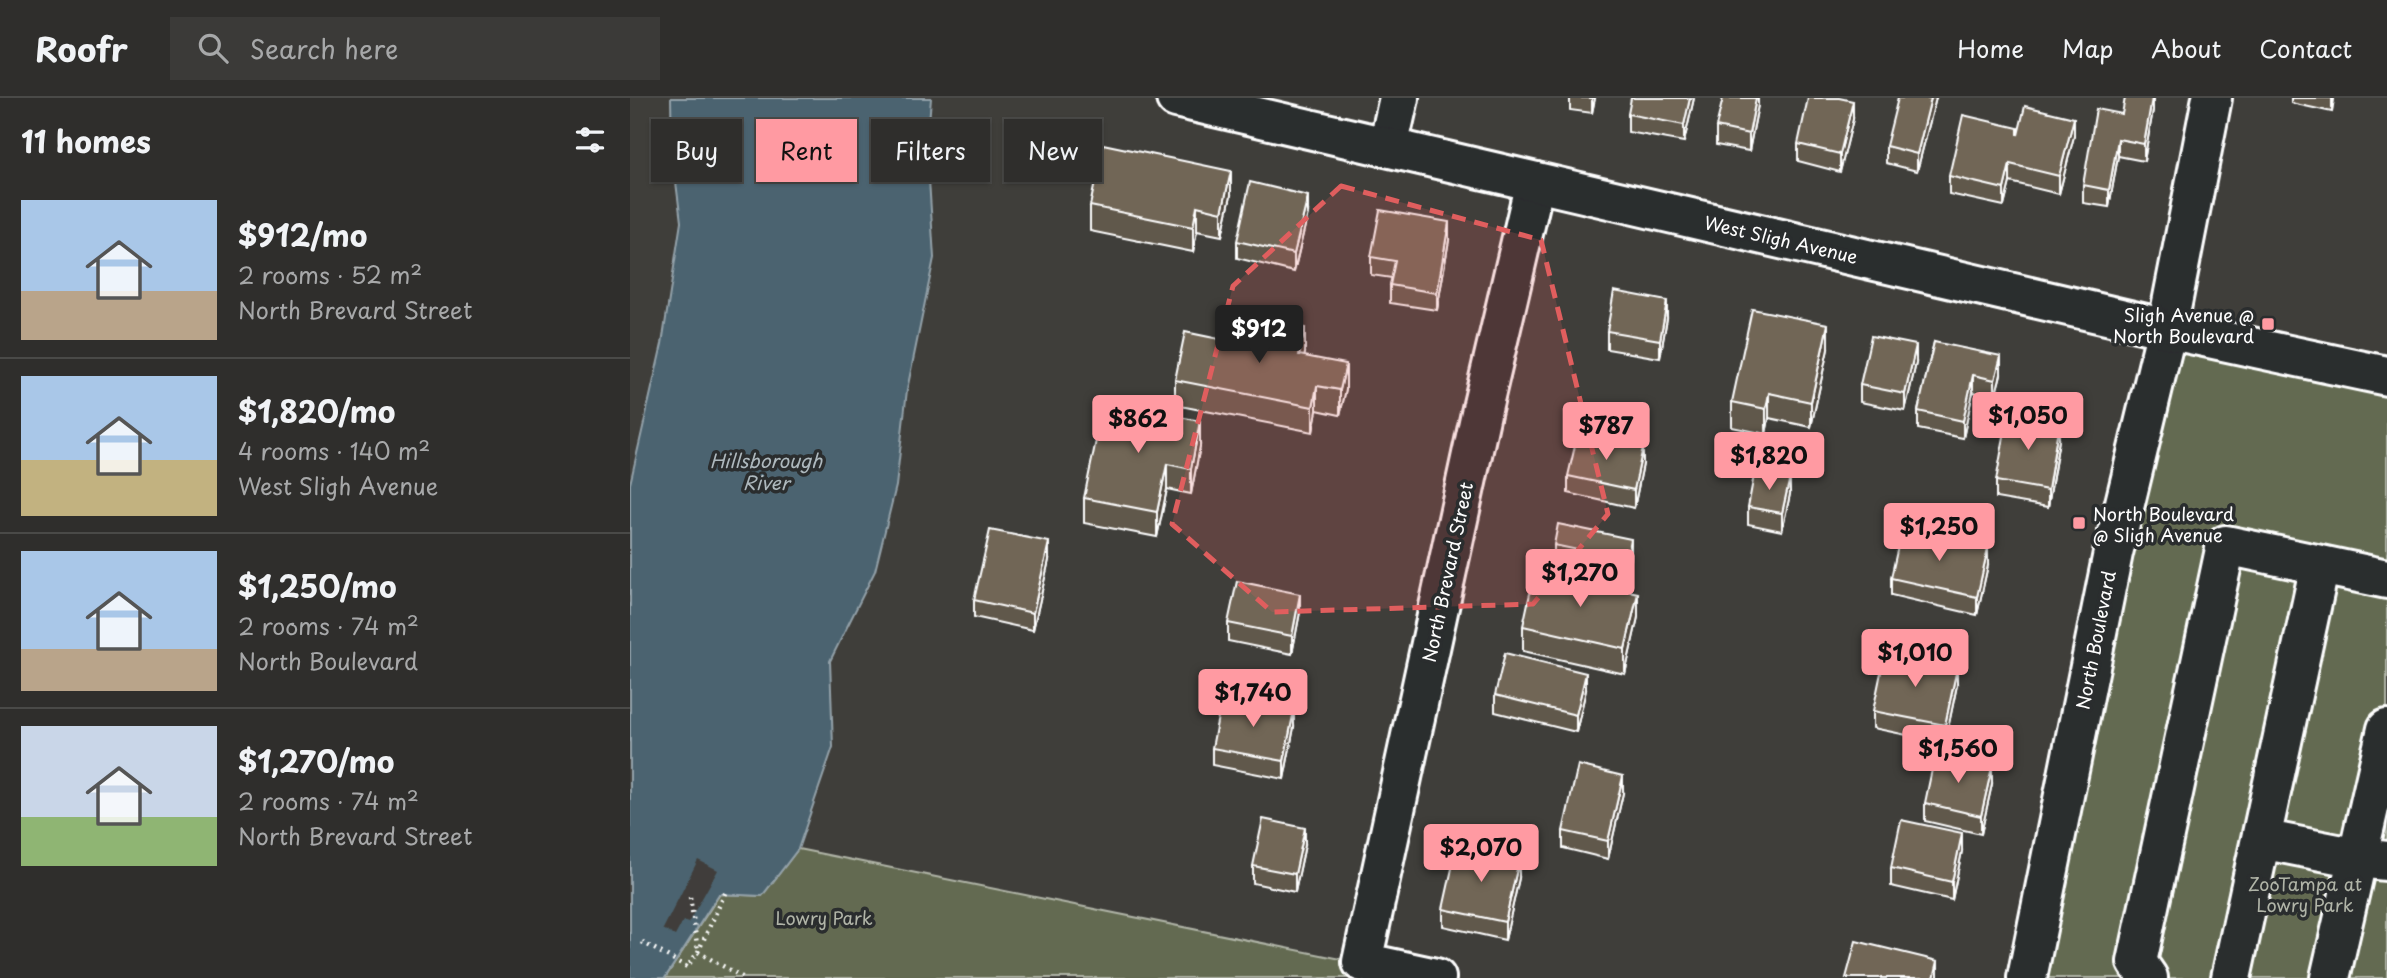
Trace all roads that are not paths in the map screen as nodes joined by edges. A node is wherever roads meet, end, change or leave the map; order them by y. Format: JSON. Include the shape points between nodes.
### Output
{"nodes":[{"id":1,"x":1176,"y":98,"type":"edge"},
{"id":2,"x":1399,"y":98,"type":"edge"},
{"id":3,"x":2212,"y":98,"type":"edge"},
{"id":4,"x":1388,"y":147,"type":"junction"},
{"id":5,"x":1535,"y":182,"type":"junction"},
{"id":6,"x":2167,"y":329,"type":"junction"},
{"id":7,"x":2387,"y":376,"type":"edge"},
{"id":8,"x":2320,"y":565,"type":"junction"},
{"id":9,"x":2387,"y":579,"type":"edge"},
{"id":10,"x":2387,"y":729,"type":"edge"},
{"id":11,"x":2260,"y":839,"type":"junction"},
{"id":12,"x":2372,"y":859,"type":"edge"},
{"id":13,"x":1436,"y":978,"type":"edge"},
{"id":14,"x":2027,"y":978,"type":"edge"},
{"id":15,"x":2148,"y":978,"type":"edge"},
{"id":16,"x":2231,"y":978,"type":"edge"},
{"id":17,"x":2330,"y":978,"type":"edge"}],
"edges":[{"from":1,"to":4,"type":"street","name":"West Sligh Avenue"},
{"from":2,"to":4,"type":"street"},
{"from":3,"to":6,"type":"street","name":"North Boulevard"},
{"from":4,"to":5,"type":"street","name":"West Sligh Avenue"},
{"from":5,"to":6,"type":"street","name":"West Sligh Avenue"},
{"from":5,"to":13,"type":"street","name":"North Brevard Street","via":[[1362,962]]},
{"from":6,"to":7,"type":"street","name":"West Sligh Avenue"},
{"from":6,"to":14,"type":"street","name":"North Boulevard","via":[[2113,553]]},
{"from":8,"to":9,"type":"street"},
{"from":8,"to":11,"type":"street"},
{"from":8,"to":15,"type":"street","via":[[2226,545],[2137,962]]},
{"from":10,"to":12,"type":"street"},
{"from":11,"to":12,"type":"street"},
{"from":11,"to":16,"type":"street"},
{"from":12,"to":17,"type":"street"}]}
